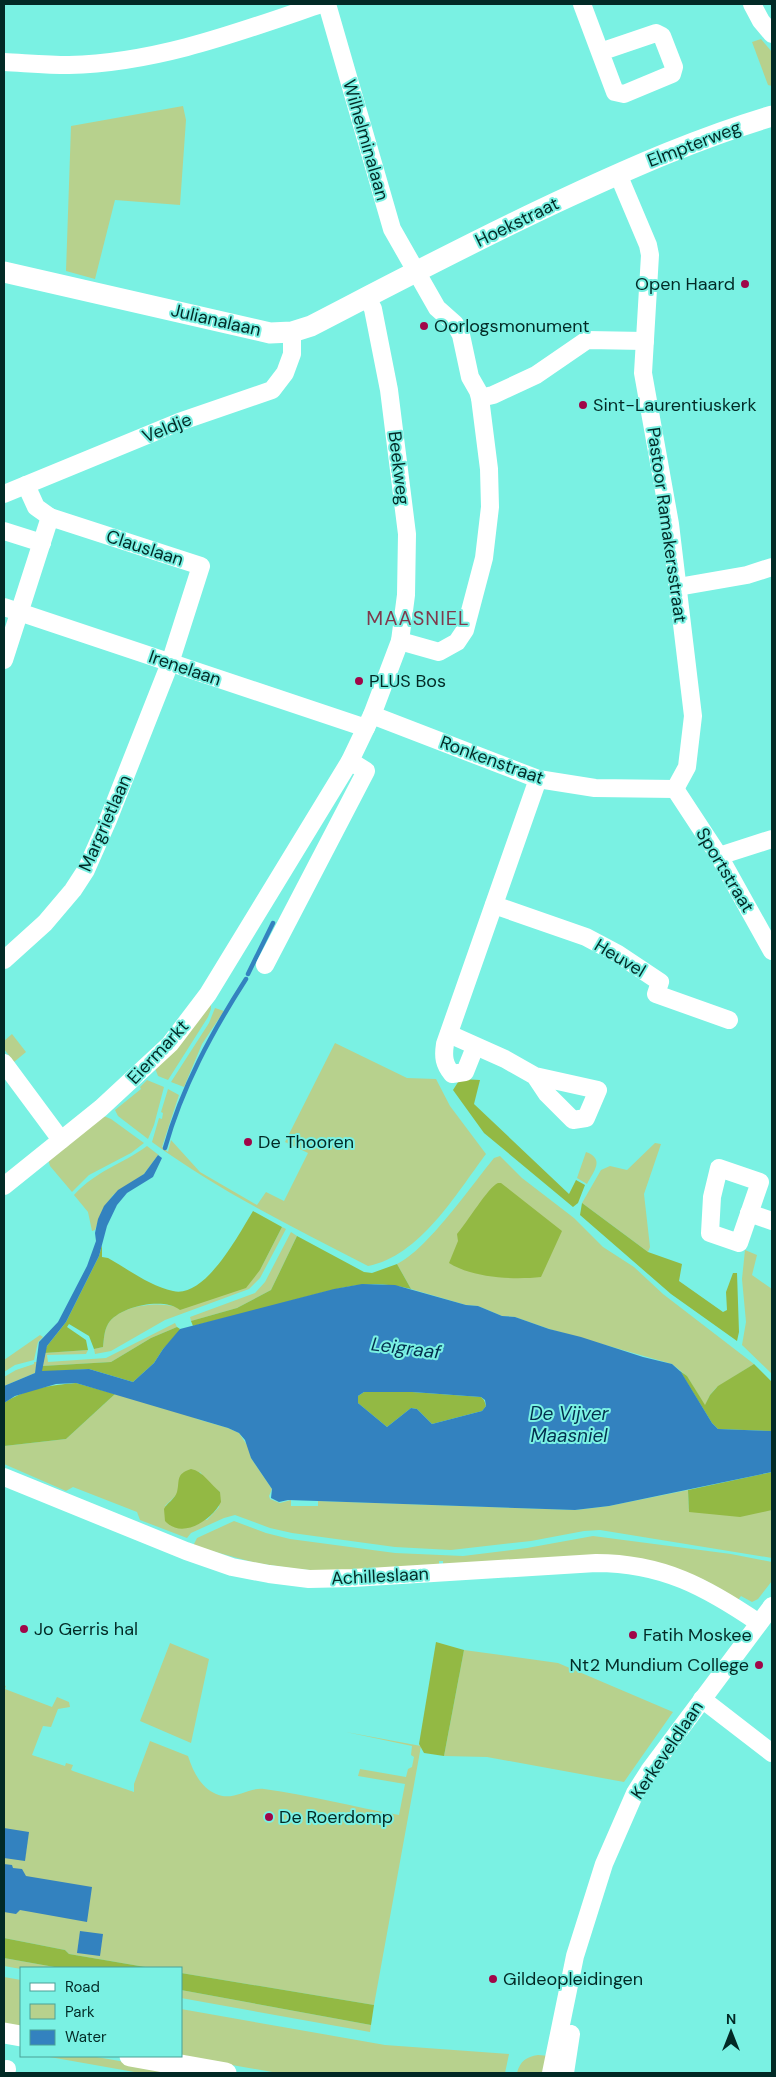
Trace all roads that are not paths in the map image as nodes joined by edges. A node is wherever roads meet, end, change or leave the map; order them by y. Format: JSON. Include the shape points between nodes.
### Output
{"nodes":[{"id":1,"x":321,"y":4,"type":"edge"},
{"id":2,"x":327,"y":4,"type":"edge"},
{"id":3,"x":582,"y":4,"type":"edge"},
{"id":4,"x":752,"y":4,"type":"edge"},
{"id":5,"x":772,"y":34,"type":"edge"},
{"id":6,"x":600,"y":52,"type":"dead end"},
{"id":7,"x":4,"y":62,"type":"edge"},
{"id":8,"x":772,"y":116,"type":"edge"},
{"id":9,"x":618,"y":174,"type":"junction"},
{"id":10,"x":417,"y":271,"type":"junction"},
{"id":11,"x":4,"y":272,"type":"edge"},
{"id":12,"x":367,"y":297,"type":"junction"},
{"id":13,"x":292,"y":332,"type":"junction"},
{"id":14,"x":645,"y":341,"type":"junction"},
{"id":15,"x":480,"y":398,"type":"junction"},
{"id":16,"x":26,"y":485,"type":"junction"},
{"id":17,"x":4,"y":494,"type":"edge"},
{"id":18,"x":50,"y":517,"type":"junction"},
{"id":19,"x":4,"y":531,"type":"edge"},
{"id":20,"x":42,"y":543,"type":"junction"},
{"id":21,"x":772,"y":566,"type":"edge"},
{"id":22,"x":678,"y":587,"type":"junction"},
{"id":23,"x":12,"y":609,"type":"edge"},
{"id":24,"x":400,"y":641,"type":"junction"},
{"id":25,"x":4,"y":660,"type":"edge"},
{"id":26,"x":170,"y":663,"type":"junction"},
{"id":27,"x":369,"y":722,"type":"junction"},
{"id":28,"x":350,"y":761,"type":"junction"},
{"id":29,"x":538,"y":779,"type":"junction"},
{"id":30,"x":675,"y":789,"type":"junction"},
{"id":31,"x":772,"y":839,"type":"edge"},
{"id":32,"x":719,"y":856,"type":"junction"},
{"id":33,"x":274,"y":885,"type":"junction"},
{"id":34,"x":298,"y":899,"type":"junction"},
{"id":35,"x":494,"y":906,"type":"junction"},
{"id":36,"x":772,"y":951,"type":"edge"},
{"id":37,"x":4,"y":960,"type":"edge"},
{"id":38,"x":265,"y":965,"type":"dead end"},
{"id":39,"x":729,"y":1020,"type":"dead end"},
{"id":40,"x":449,"y":1034,"type":"junction"},
{"id":41,"x":475,"y":1047,"type":"junction"},
{"id":42,"x":4,"y":1063,"type":"edge"},
{"id":43,"x":535,"y":1076,"type":"dead end"},
{"id":44,"x":61,"y":1140,"type":"junction"},
{"id":45,"x":4,"y":1186,"type":"edge"},
{"id":46,"x":749,"y":1213,"type":"dead end"},
{"id":47,"x":772,"y":1221,"type":"edge"},
{"id":48,"x":4,"y":1477,"type":"edge"},
{"id":49,"x":772,"y":1606,"type":"edge"},
{"id":50,"x":759,"y":1623,"type":"junction"},
{"id":51,"x":702,"y":1699,"type":"junction"},
{"id":52,"x":772,"y":1753,"type":"edge"},
{"id":53,"x":589,"y":1910,"type":"junction"},
{"id":54,"x":4,"y":2032,"type":"edge"},
{"id":55,"x":20,"y":2036,"type":"edge"},
{"id":56,"x":136,"y":2057,"type":"edge"},
{"id":57,"x":226,"y":2073,"type":"edge"},
{"id":58,"x":551,"y":2073,"type":"edge"},
{"id":59,"x":565,"y":2073,"type":"edge"}],
"edges":[{"from":1,"to":7,"type":"street","via":[[210,42],[128,60],[69,65]]},
{"from":2,"to":10,"type":"street","name":"Wilhelminalaan","via":[[392,229]]},
{"from":3,"to":6,"type":"street"},
{"from":4,"to":5,"type":"street"},
{"from":8,"to":9,"type":"street","name":"Elmpterweg","via":[[702,139]]},
{"from":9,"to":10,"type":"street","name":"Hoekstraat","via":[[506,225]]},
{"from":9,"to":14,"type":"street","name":"Pastoor Ramakersstraat","via":[[650,255]]},
{"from":10,"to":12,"type":"street","name":"Julianalaan"},
{"from":10,"to":15,"type":"street","name":"Wilhelminalaan","via":[[437,308],[456,324],[470,377]]},
{"from":11,"to":13,"type":"street","name":"Julianalaan","via":[[270,332]]},
{"from":12,"to":13,"type":"street","name":"Julianalaan","via":[[312,326]]},
{"from":12,"to":24,"type":"street","name":"Beekweg","via":[[373,310],[389,390],[407,534],[406,595]]},
{"from":13,"to":16,"type":"street","name":"Veldje","via":[[292,354],[285,373],[272,390],[179,422]]},
{"from":14,"to":15,"type":"street","via":[[587,340],[536,375],[494,395]]},
{"from":14,"to":22,"type":"street","name":"Pastoor Ramakersstraat","via":[[643,374]]},
{"from":15,"to":24,"type":"street","name":"Wilhelminalaan","via":[[490,508],[484,558],[466,630],[457,642],[440,652]]},
{"from":16,"to":17,"type":"street","name":"Veldje"},
{"from":16,"to":18,"type":"street","name":"Clauslaan","via":[[36,507]]},
{"from":18,"to":20,"type":"street"},
{"from":18,"to":26,"type":"street","name":"Clauslaan","via":[[201,566]]},
{"from":19,"to":20,"type":"street"},
{"from":20,"to":23,"type":"street"},
{"from":21,"to":22,"type":"street","via":[[747,575]]},
{"from":22,"to":30,"type":"street","name":"Pastoor Ramakersstraat","via":[[693,716],[686,767]]},
{"from":23,"to":25,"type":"street"},
{"from":23,"to":26,"type":"street","name":"Irenelaan"},
{"from":24,"to":27,"type":"street","name":"Beekweg"},
{"from":26,"to":27,"type":"street","name":"Irenelaan"},
{"from":26,"to":37,"type":"street","name":"Margrietlaan","via":[[86,870],[45,923]]},
{"from":27,"to":28,"type":"street","name":"Eiermarkt"},
{"from":27,"to":29,"type":"street","name":"Ronkenstraat"},
{"from":28,"to":33,"type":"street","name":"Eiermarkt"},
{"from":28,"to":34,"type":"street","via":[[366,771]]},
{"from":29,"to":30,"type":"street","name":"Ronkenstraat","via":[[595,788]]},
{"from":29,"to":35,"type":"street"},
{"from":30,"to":32,"type":"street","name":"Sportstraat"},
{"from":31,"to":32,"type":"street"},
{"from":32,"to":36,"type":"street","name":"Sportstraat"},
{"from":33,"to":34,"type":"street"},
{"from":33,"to":44,"type":"street","name":"Eiermarkt","via":[[208,994],[170,1044]]},
{"from":34,"to":38,"type":"street"},
{"from":35,"to":39,"type":"street","name":"Heuvel","via":[[586,937],[660,982],[656,994]]},
{"from":35,"to":40,"type":"street"},
{"from":40,"to":41,"type":"street"},
{"from":40,"to":41,"type":"street","via":[[443,1056],[452,1074],[465,1072]]},
{"from":41,"to":43,"type":"street","via":[[505,1058]]},
{"from":42,"to":44,"type":"street"},
{"from":44,"to":45,"type":"street","name":"Eiermarkt"},
{"from":46,"to":47,"type":"street"},
{"from":48,"to":50,"type":"street","name":"Achilleslaan","via":[[232,1567],[309,1579],[596,1563],[635,1565],[664,1571],[692,1582],[720,1596]]},
{"from":49,"to":50,"type":"street","name":"Kerkeveldlaan"},
{"from":50,"to":51,"type":"street","name":"Kerkeveldlaan"},
{"from":51,"to":52,"type":"street"},
{"from":51,"to":53,"type":"street","name":"Kerkeveldlaan","via":[[635,1793],[610,1847]]},
{"from":53,"to":58,"type":"street","name":"Kerkeveldlaan","via":[[575,1956]]},
{"from":53,"to":59,"type":"street","name":"Kerkeveldlaan"},
{"from":54,"to":55,"type":"street"},
{"from":56,"to":57,"type":"street"}]}
